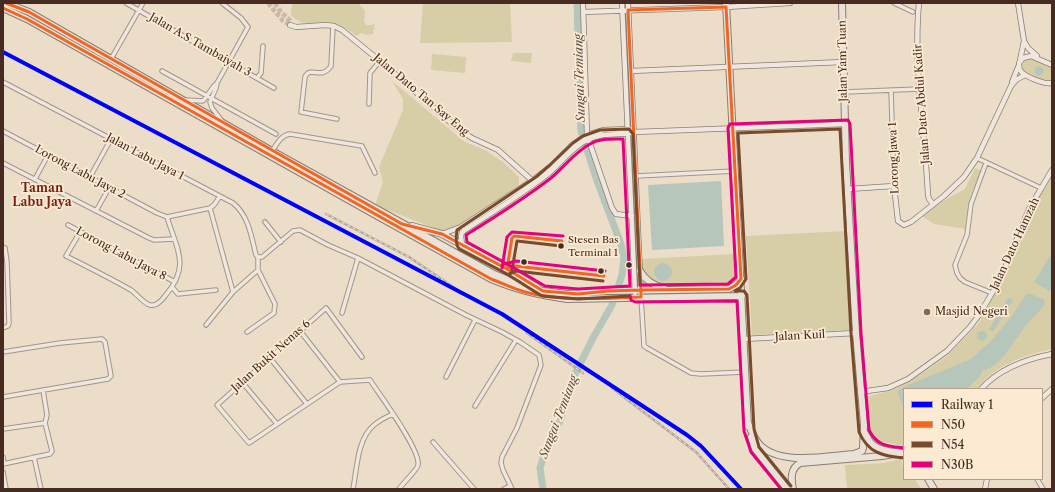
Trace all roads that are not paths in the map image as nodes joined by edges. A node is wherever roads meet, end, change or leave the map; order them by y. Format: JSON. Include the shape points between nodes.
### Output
{"nodes":[{"id":1,"x":6,"y":3,"type":"edge"},
{"id":2,"x":126,"y":3,"type":"edge"},
{"id":3,"x":143,"y":3,"type":"edge"},
{"id":4,"x":222,"y":3,"type":"edge"},
{"id":5,"x":583,"y":3,"type":"edge"},
{"id":6,"x":622,"y":3,"type":"edge"},
{"id":7,"x":628,"y":3,"type":"edge"},
{"id":8,"x":790,"y":3,"type":"edge"},
{"id":9,"x":842,"y":3,"type":"edge"},
{"id":10,"x":894,"y":3,"type":"edge"},
{"id":11,"x":919,"y":3,"type":"edge"},
{"id":12,"x":1018,"y":3,"type":"edge"},
{"id":13,"x":726,"y":5,"type":"edge"},
{"id":14,"x":3,"y":8,"type":"edge"},
{"id":15,"x":139,"y":10,"type":"junction"},
{"id":16,"x":628,"y":10,"type":"junction"},
{"id":17,"x":622,"y":11,"type":"junction"},
{"id":18,"x":584,"y":12,"type":"junction"},
{"id":19,"x":913,"y":12,"type":"dead end"},
{"id":20,"x":291,"y":24,"type":"tunnel mouth"},
{"id":21,"x":333,"y":26,"type":"junction"},
{"id":22,"x":1024,"y":41,"type":"junction"},
{"id":23,"x":263,"y":46,"type":"dead end"},
{"id":24,"x":111,"y":59,"type":"junction"},
{"id":25,"x":1041,"y":60,"type":"junction"},
{"id":26,"x":380,"y":61,"type":"junction"},
{"id":27,"x":229,"y":62,"type":"junction"},
{"id":28,"x":843,"y":62,"type":"junction"},
{"id":29,"x":1020,"y":62,"type":"junction"},
{"id":30,"x":1052,"y":65,"type":"edge"},
{"id":31,"x":730,"y":66,"type":"junction"},
{"id":32,"x":162,"y":71,"type":"dead end"},
{"id":33,"x":631,"y":71,"type":"junction"},
{"id":34,"x":1025,"y":74,"type":"junction"},
{"id":35,"x":257,"y":78,"type":"junction"},
{"id":36,"x":3,"y":82,"type":"edge"},
{"id":37,"x":217,"y":83,"type":"junction"},
{"id":38,"x":1052,"y":83,"type":"edge"},
{"id":39,"x":1045,"y":84,"type":"junction"},
{"id":40,"x":1011,"y":86,"type":"junction"},
{"id":41,"x":1052,"y":87,"type":"edge"},
{"id":42,"x":274,"y":88,"type":"dead end"},
{"id":43,"x":920,"y":89,"type":"junction"},
{"id":44,"x":891,"y":90,"type":"junction"},
{"id":45,"x":844,"y":92,"type":"junction"},
{"id":46,"x":206,"y":97,"type":"junction"},
{"id":47,"x":181,"y":99,"type":"junction"},
{"id":48,"x":211,"y":99,"type":"junction"},
{"id":49,"x":369,"y":104,"type":"dead end"},
{"id":50,"x":337,"y":119,"type":"dead end"},
{"id":51,"x":224,"y":123,"type":"junction"},
{"id":52,"x":845,"y":124,"type":"junction"},
{"id":53,"x":733,"y":128,"type":"junction"},
{"id":54,"x":3,"y":131,"type":"edge"},
{"id":55,"x":628,"y":131,"type":"junction"},
{"id":56,"x":634,"y":132,"type":"junction"},
{"id":57,"x":276,"y":134,"type":"dead end"},
{"id":58,"x":586,"y":138,"type":"junction"},
{"id":59,"x":111,"y":139,"type":"junction"},
{"id":60,"x":272,"y":151,"type":"junction"},
{"id":61,"x":48,"y":155,"type":"junction"},
{"id":62,"x":977,"y":158,"type":"junction"},
{"id":63,"x":3,"y":163,"type":"edge"},
{"id":64,"x":986,"y":163,"type":"junction"},
{"id":65,"x":1052,"y":170,"type":"edge"},
{"id":66,"x":735,"y":171,"type":"junction"},
{"id":67,"x":375,"y":173,"type":"dead end"},
{"id":68,"x":636,"y":176,"type":"junction"},
{"id":69,"x":90,"y":178,"type":"junction"},
{"id":70,"x":35,"y":179,"type":"junction"},
{"id":71,"x":534,"y":181,"type":"junction"},
{"id":72,"x":894,"y":186,"type":"junction"},
{"id":73,"x":109,"y":188,"type":"junction"},
{"id":74,"x":848,"y":188,"type":"junction"},
{"id":75,"x":1041,"y":188,"type":"junction"},
{"id":76,"x":220,"y":196,"type":"junction"},
{"id":77,"x":933,"y":204,"type":"junction"},
{"id":78,"x":210,"y":208,"type":"junction"},
{"id":79,"x":96,"y":211,"type":"junction"},
{"id":80,"x":632,"y":216,"type":"junction"},
{"id":81,"x":167,"y":217,"type":"junction"},
{"id":82,"x":471,"y":219,"type":"junction"},
{"id":83,"x":265,"y":222,"type":"dead end"},
{"id":84,"x":402,"y":224,"type":"junction"},
{"id":85,"x":475,"y":224,"type":"junction"},
{"id":86,"x":68,"y":225,"type":"dead end"},
{"id":87,"x":80,"y":232,"type":"junction"},
{"id":88,"x":442,"y":234,"type":"junction"},
{"id":89,"x":174,"y":239,"type":"junction"},
{"id":90,"x":281,"y":242,"type":"junction"},
{"id":91,"x":462,"y":245,"type":"junction"},
{"id":92,"x":3,"y":248,"type":"edge"},
{"id":93,"x":258,"y":257,"type":"junction"},
{"id":94,"x":358,"y":258,"type":"junction"},
{"id":95,"x":258,"y":270,"type":"junction"},
{"id":96,"x":640,"y":271,"type":"junction"},
{"id":97,"x":741,"y":279,"type":"junction"},
{"id":98,"x":175,"y":282,"type":"junction"},
{"id":99,"x":5,"y":285,"type":"edge"},
{"id":100,"x":172,"y":287,"type":"junction"},
{"id":101,"x":216,"y":290,"type":"dead end"},
{"id":102,"x":670,"y":290,"type":"junction"},
{"id":103,"x":543,"y":291,"type":"junction"},
{"id":104,"x":233,"y":292,"type":"junction"},
{"id":105,"x":992,"y":293,"type":"junction"},
{"id":106,"x":607,"y":294,"type":"junction"},
{"id":107,"x":638,"y":294,"type":"junction"},
{"id":108,"x":742,"y":296,"type":"junction"},
{"id":109,"x":342,"y":313,"type":"dead end"},
{"id":110,"x":475,"y":320,"type":"junction"},
{"id":111,"x":206,"y":325,"type":"dead end"},
{"id":112,"x":3,"y":328,"type":"edge"},
{"id":113,"x":300,"y":331,"type":"junction"},
{"id":114,"x":247,"y":332,"type":"dead end"},
{"id":115,"x":856,"y":333,"type":"junction"},
{"id":116,"x":744,"y":339,"type":"junction"},
{"id":117,"x":516,"y":340,"type":"junction"},
{"id":118,"x":3,"y":352,"type":"edge"},
{"id":119,"x":1052,"y":354,"type":"edge"},
{"id":120,"x":362,"y":357,"type":"dead end"},
{"id":121,"x":270,"y":358,"type":"junction"},
{"id":122,"x":745,"y":372,"type":"junction"},
{"id":123,"x":446,"y":377,"type":"dead end"},
{"id":124,"x":242,"y":382,"type":"junction"},
{"id":125,"x":340,"y":382,"type":"junction"},
{"id":126,"x":982,"y":388,"type":"edge"},
{"id":127,"x":1052,"y":389,"type":"edge"},
{"id":128,"x":42,"y":390,"type":"junction"},
{"id":129,"x":860,"y":392,"type":"junction"},
{"id":130,"x":3,"y":397,"type":"edge"},
{"id":131,"x":1043,"y":397,"type":"edge"},
{"id":132,"x":307,"y":404,"type":"junction"},
{"id":133,"x":475,"y":406,"type":"dead end"},
{"id":134,"x":393,"y":414,"type":"junction"},
{"id":135,"x":45,"y":423,"type":"junction"},
{"id":136,"x":748,"y":423,"type":"junction"},
{"id":137,"x":277,"y":424,"type":"junction"},
{"id":138,"x":3,"y":429,"type":"edge"},
{"id":139,"x":864,"y":431,"type":"junction"},
{"id":140,"x":433,"y":442,"type":"dead end"},
{"id":141,"x":902,"y":453,"type":"edge"},
{"id":142,"x":3,"y":457,"type":"edge"},
{"id":143,"x":34,"y":457,"type":"junction"},
{"id":144,"x":4,"y":464,"type":"edge"},
{"id":145,"x":3,"y":472,"type":"edge"},
{"id":146,"x":929,"y":480,"type":"edge"},
{"id":147,"x":1037,"y":480,"type":"edge"},
{"id":148,"x":511,"y":487,"type":"edge"},
{"id":149,"x":6,"y":489,"type":"edge"},
{"id":150,"x":41,"y":489,"type":"edge"},
{"id":151,"x":353,"y":489,"type":"edge"},
{"id":152,"x":399,"y":489,"type":"edge"},
{"id":153,"x":474,"y":489,"type":"edge"},
{"id":154,"x":504,"y":489,"type":"edge"},
{"id":155,"x":787,"y":489,"type":"edge"},
{"id":156,"x":793,"y":489,"type":"edge"},
{"id":157,"x":934,"y":489,"type":"edge"},
{"id":158,"x":1044,"y":489,"type":"edge"}],
"edges":[{"from":1,"to":24,"type":"highway","via":[[29,12]]},
{"from":2,"to":15,"type":"street","name":"Jalan A.S Tambaiyah 3"},
{"from":3,"to":15,"type":"street"},
{"from":4,"to":27,"type":"street","via":[[248,27]]},
{"from":5,"to":18,"type":"main road"},
{"from":6,"to":17,"type":"main road"},
{"from":7,"to":16,"type":"main road"},
{"from":8,"to":13,"type":"main road"},
{"from":9,"to":28,"type":"highway","name":"Jalan Yam Tuan"},
{"from":10,"to":19,"type":"street"},
{"from":11,"to":43,"type":"main road","name":"Jalan Dato Abdul Kadir","via":[[916,39]]},
{"from":12,"to":22,"type":"main road"},
{"from":13,"to":16,"type":"main road"},
{"from":13,"to":31,"type":"highway"},
{"from":14,"to":106,"type":"highway","via":[[34,22],[491,279],[542,296],[573,299]]},
{"from":15,"to":24,"type":"street"},
{"from":15,"to":27,"type":"street","name":"Jalan A.S Tambaiyah 3"},
{"from":16,"to":17,"type":"main road"},
{"from":16,"to":33,"type":"main road"},
{"from":17,"to":18,"type":"main road"},
{"from":17,"to":55,"type":"main road"},
{"from":18,"to":58,"type":"main road"},
{"from":20,"to":21,"type":"main road"},
{"from":21,"to":26,"type":"main road","name":"Jalan Dato Tan Say Eng","via":[[342,30]]},
{"from":21,"to":50,"type":"street","via":[[331,66],[328,71],[309,72],[304,77],[301,112]]},
{"from":22,"to":25,"type":"main road"},
{"from":22,"to":29,"type":"main road"},
{"from":23,"to":35,"type":"street","via":[[261,73]]},
{"from":24,"to":47,"type":"highway"},
{"from":25,"to":29,"type":"main road","via":[[1027,56]]},
{"from":25,"to":30,"type":"main road"},
{"from":26,"to":49,"type":"street","via":[[370,73]]},
{"from":26,"to":71,"type":"main road","name":"Jalan Dato Tan Say Eng","via":[[457,128],[498,150]]},
{"from":27,"to":35,"type":"street","name":"Jalan A.S Tambaiyah 3"},
{"from":27,"to":37,"type":"street"},
{"from":28,"to":31,"type":"main road"},
{"from":28,"to":45,"type":"highway","name":"Jalan Yam Tuan"},
{"from":29,"to":34,"type":"main road","via":[[1020,70]]},
{"from":29,"to":40,"type":"main road"},
{"from":31,"to":33,"type":"main road"},
{"from":31,"to":53,"type":"highway"},
{"from":32,"to":46,"type":"street"},
{"from":33,"to":56,"type":"main road"},
{"from":34,"to":39,"type":"main road"},
{"from":34,"to":40,"type":"main road"},
{"from":35,"to":42,"type":"street","name":"Jalan A.S Tambaiyah 3"},
{"from":36,"to":59,"type":"street","name":"Jalan Labu Jaya 1"},
{"from":37,"to":46,"type":"street"},
{"from":37,"to":48,"type":"street"},
{"from":38,"to":39,"type":"main road"},
{"from":39,"to":41,"type":"main road"},
{"from":40,"to":62,"type":"main road"},
{"from":43,"to":44,"type":"street"},
{"from":43,"to":77,"type":"main road","name":"Jalan Dato Abdul Kadir","via":[[928,195]]},
{"from":44,"to":45,"type":"street"},
{"from":44,"to":72,"type":"street","name":"Lorong Jawa 1"},
{"from":45,"to":52,"type":"highway","name":"Jalan Yam Tuan"},
{"from":46,"to":47,"type":"street","via":[[198,101]]},
{"from":46,"to":48,"type":"street"},
{"from":47,"to":51,"type":"highway"},
{"from":48,"to":51,"type":"street","via":[[210,105]]},
{"from":48,"to":57,"type":"street"},
{"from":51,"to":60,"type":"highway"},
{"from":52,"to":53,"type":"main road"},
{"from":52,"to":74,"type":"highway","name":"Jalan Yam Tuan"},
{"from":53,"to":56,"type":"main road"},
{"from":53,"to":66,"type":"highway"},
{"from":54,"to":61,"type":"street","name":"Lorong Labu Jaya 2"},
{"from":55,"to":56,"type":"main road"},
{"from":55,"to":58,"type":"main road"},
{"from":55,"to":80,"type":"main road"},
{"from":56,"to":68,"type":"main road"},
{"from":58,"to":71,"type":"main road"},
{"from":58,"to":80,"type":"main road","via":[[612,208],[616,214]]},
{"from":59,"to":69,"type":"street"},
{"from":59,"to":76,"type":"street","name":"Jalan Labu Jaya 1"},
{"from":60,"to":67,"type":"street","via":[[282,137],[290,134],[362,146]]},
{"from":60,"to":84,"type":"highway"},
{"from":61,"to":69,"type":"street","name":"Lorong Labu Jaya 2"},
{"from":61,"to":70,"type":"street"},
{"from":62,"to":64,"type":"street"},
{"from":62,"to":77,"type":"main road","via":[[964,177]]},
{"from":63,"to":70,"type":"street"},
{"from":64,"to":75,"type":"street"},
{"from":64,"to":105,"type":"street","via":[[971,204],[967,235],[955,265],[957,273],[965,282]]},
{"from":65,"to":75,"type":"main road","name":"Jalan Dato Hamzah"},
{"from":66,"to":68,"type":"street"},
{"from":66,"to":97,"type":"highway"},
{"from":68,"to":96,"type":"main road"},
{"from":69,"to":73,"type":"street","name":"Lorong Labu Jaya 2"},
{"from":70,"to":79,"type":"street"},
{"from":71,"to":82,"type":"main road"},
{"from":71,"to":85,"type":"main road"},
{"from":72,"to":74,"type":"main road"},
{"from":72,"to":77,"type":"main road","name":"Lorong Jawa 1","via":[[897,218],[902,225],[911,222]]},
{"from":73,"to":79,"type":"street"},
{"from":73,"to":81,"type":"street","name":"Lorong Labu Jaya 2"},
{"from":74,"to":115,"type":"highway","name":"Jalan Yam Tuan"},
{"from":75,"to":105,"type":"main road","name":"Jalan Dato Hamzah"},
{"from":76,"to":78,"type":"street"},
{"from":76,"to":93,"type":"street","name":"Jalan Labu Jaya 1","via":[[234,203],[246,216]]},
{"from":78,"to":81,"type":"street"},
{"from":78,"to":104,"type":"street"},
{"from":79,"to":89,"type":"street","via":[[154,240]]},
{"from":80,"to":107,"type":"main road"},
{"from":81,"to":89,"type":"street"},
{"from":82,"to":85,"type":"main road","via":[[471,223]]},
{"from":82,"to":88,"type":"main road","via":[[461,227]]},
{"from":83,"to":90,"type":"street"},
{"from":84,"to":88,"type":"highway"},
{"from":84,"to":103,"type":"highway","via":[[494,274]]},
{"from":85,"to":91,"type":"main road","via":[[462,232]]},
{"from":86,"to":87,"type":"street","name":"Lorong Labu Jaya 8"},
{"from":87,"to":98,"type":"street","name":"Lorong Labu Jaya 8"},
{"from":87,"to":100,"type":"street","via":[[66,256],[132,291],[149,305],[154,306],[162,300]]},
{"from":88,"to":91,"type":"highway"},
{"from":89,"to":98,"type":"street","via":[[181,266]]},
{"from":90,"to":93,"type":"street","via":[[262,257]]},
{"from":90,"to":94,"type":"street","via":[[293,231],[300,230]]},
{"from":91,"to":103,"type":"highway"},
{"from":92,"to":99,"type":"street","via":[[7,262]]},
{"from":93,"to":95,"type":"street","name":"Jalan Labu Jaya 1"},
{"from":94,"to":109,"type":"street"},
{"from":94,"to":110,"type":"street"},
{"from":95,"to":104,"type":"street"},
{"from":95,"to":114,"type":"street","via":[[275,304],[275,310]]},
{"from":96,"to":102,"type":"highway","via":[[653,284]]},
{"from":96,"to":107,"type":"main road"},
{"from":97,"to":102,"type":"highway","via":[[728,289]]},
{"from":97,"to":108,"type":"highway"},
{"from":98,"to":100,"type":"street"},
{"from":99,"to":112,"type":"street","via":[[8,326]]},
{"from":100,"to":101,"type":"street","via":[[178,294]]},
{"from":102,"to":107,"type":"highway"},
{"from":103,"to":106,"type":"highway"},
{"from":104,"to":111,"type":"street"},
{"from":105,"to":129,"type":"main road","name":"Jalan Dato Hamzah","via":[[970,327],[936,360],[894,386]]},
{"from":106,"to":107,"type":"highway"},
{"from":107,"to":108,"type":"highway"},
{"from":107,"to":122,"type":"street","via":[[644,346],[691,373]]},
{"from":108,"to":116,"type":"highway"},
{"from":110,"to":117,"type":"street"},
{"from":110,"to":123,"type":"street"},
{"from":113,"to":120,"type":"street","name":"Jalan Bukit Nenas 6","via":[[326,308]]},
{"from":113,"to":121,"type":"street","name":"Jalan Bukit Nenas 6"},
{"from":113,"to":125,"type":"street"},
{"from":115,"to":116,"type":"main road","name":"Jalan Kuil"},
{"from":115,"to":129,"type":"highway","name":"Jalan Yam Tuan"},
{"from":116,"to":122,"type":"highway"},
{"from":117,"to":133,"type":"street"},
{"from":117,"to":148,"type":"street","via":[[539,355],[541,364],[517,428],[502,457],[503,470]]},
{"from":118,"to":128,"type":"street","via":[[99,338],[104,340],[110,378]]},
{"from":119,"to":126,"type":"main road","via":[[1012,366],[992,378]]},
{"from":121,"to":124,"type":"street","name":"Jalan Bukit Nenas 6"},
{"from":121,"to":132,"type":"street"},
{"from":122,"to":136,"type":"highway"},
{"from":124,"to":137,"type":"street"},
{"from":124,"to":137,"type":"street","name":"Jalan Bukit Nenas 6","via":[[217,405],[249,443]]},
{"from":125,"to":132,"type":"street"},
{"from":125,"to":134,"type":"street","via":[[370,380]]},
{"from":127,"to":131,"type":"main road"},
{"from":128,"to":130,"type":"street"},
{"from":128,"to":135,"type":"street","via":[[47,415]]},
{"from":129,"to":139,"type":"highway","name":"Jalan Yam Tuan"},
{"from":132,"to":137,"type":"street"},
{"from":134,"to":151,"type":"street","via":[[373,426],[366,436],[361,447]]},
{"from":134,"to":152,"type":"street","via":[[406,433],[419,464]]},
{"from":135,"to":138,"type":"street"},
{"from":135,"to":143,"type":"street","via":[[52,453]]},
{"from":136,"to":139,"type":"highway","name":"Jalan Yam Tuan","via":[[760,446],[795,458],[858,453],[863,448]]},
{"from":136,"to":155,"type":"highway","via":[[755,448]]},
{"from":139,"to":141,"type":"highway","via":[[876,447]]},
{"from":140,"to":153,"type":"street"},
{"from":141,"to":156,"type":"highway","via":[[800,463],[792,474]]},
{"from":142,"to":144,"type":"street"},
{"from":143,"to":144,"type":"street"},
{"from":143,"to":150,"type":"street"},
{"from":145,"to":149,"type":"street"},
{"from":146,"to":157,"type":"highway"},
{"from":147,"to":158,"type":"street"},
{"from":148,"to":154,"type":"street"}]}
